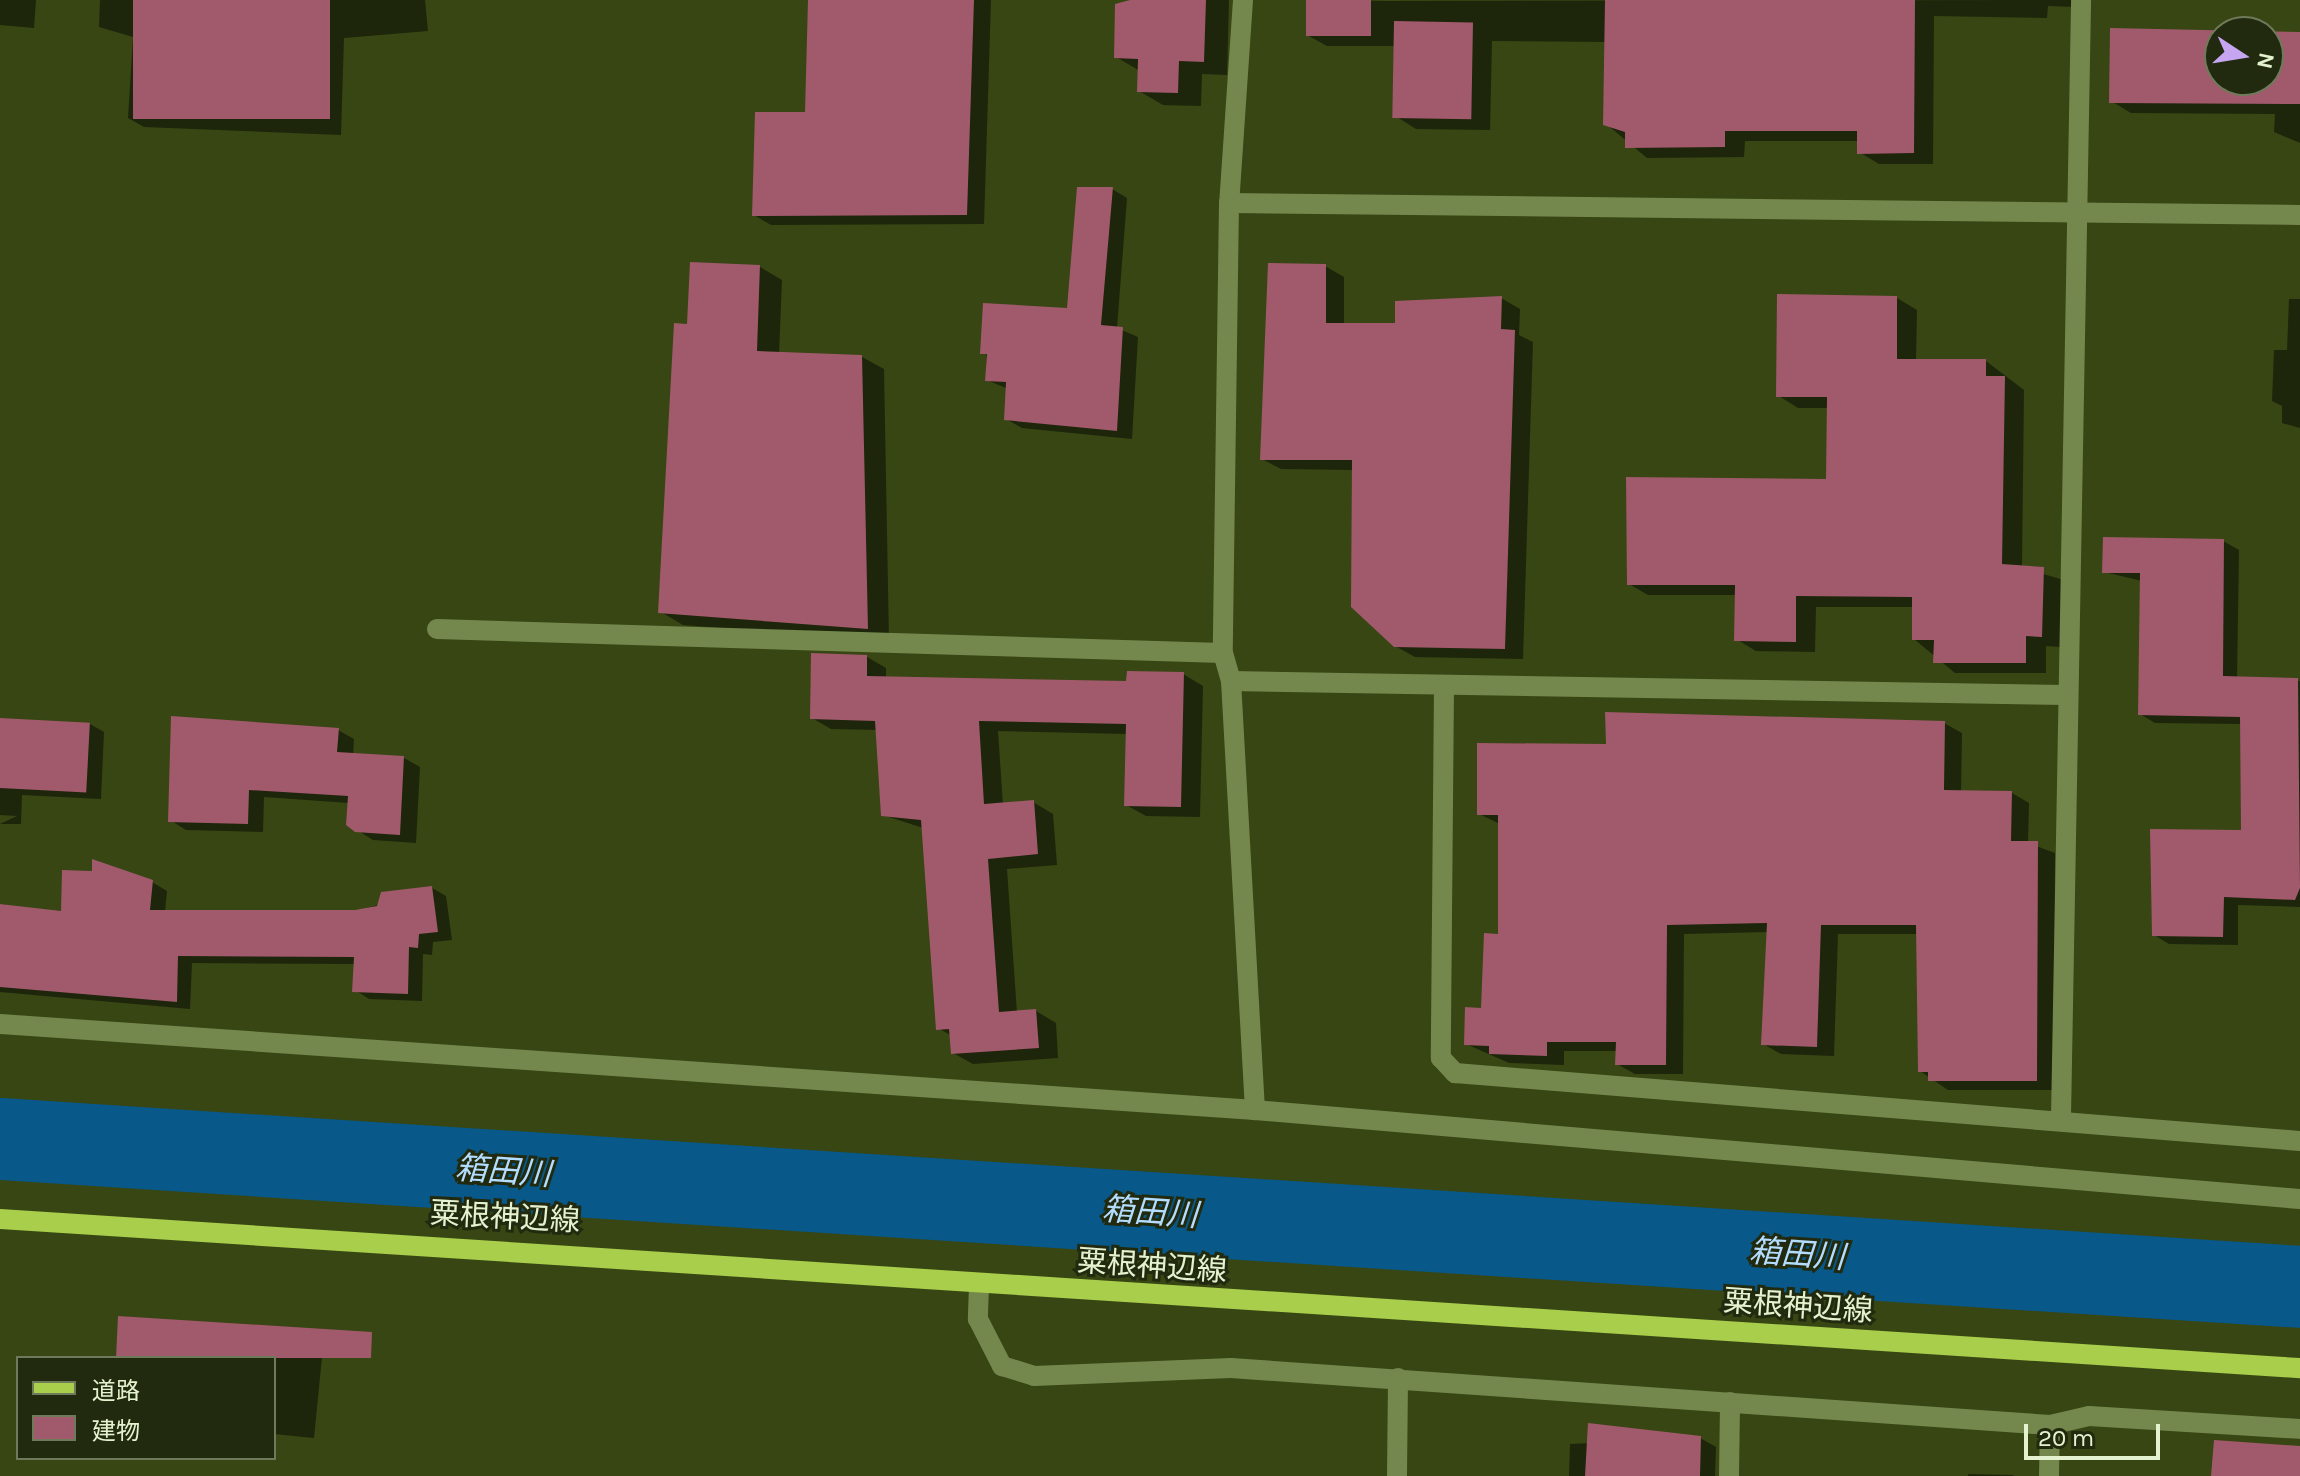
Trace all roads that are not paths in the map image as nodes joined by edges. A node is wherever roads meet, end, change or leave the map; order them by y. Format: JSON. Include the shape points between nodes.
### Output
{"nodes":[{"id":1,"x":1243,"y":0,"type":"edge"},
{"id":2,"x":2081,"y":0,"type":"edge"},
{"id":3,"x":1229,"y":203,"type":"junction"},
{"id":4,"x":2078,"y":212,"type":"junction"},
{"id":5,"x":2300,"y":215,"type":"edge"},
{"id":6,"x":437,"y":629,"type":"dead end"},
{"id":7,"x":1223,"y":653,"type":"junction"},
{"id":8,"x":1231,"y":681,"type":"junction"},
{"id":9,"x":1444,"y":686,"type":"junction"},
{"id":10,"x":2067,"y":695,"type":"junction"},
{"id":11,"x":0,"y":1024,"type":"edge"},
{"id":12,"x":1255,"y":1110,"type":"junction"},
{"id":13,"x":2061,"y":1117,"type":"junction"},
{"id":14,"x":2300,"y":1141,"type":"edge"},
{"id":15,"x":2300,"y":1199,"type":"edge"},
{"id":16,"x":0,"y":1219,"type":"edge"},
{"id":17,"x":979,"y":1285,"type":"junction"},
{"id":18,"x":2300,"y":1368,"type":"edge"},
{"id":19,"x":1398,"y":1378,"type":"junction"},
{"id":20,"x":1730,"y":1402,"type":"junction"},
{"id":21,"x":2050,"y":1425,"type":"junction"},
{"id":22,"x":2300,"y":1429,"type":"edge"},
{"id":23,"x":1397,"y":1476,"type":"edge"},
{"id":24,"x":1729,"y":1476,"type":"edge"},
{"id":25,"x":2049,"y":1476,"type":"edge"}],
"edges":[{"from":1,"to":3,"type":"street"},
{"from":2,"to":4,"type":"street"},
{"from":3,"to":4,"type":"street"},
{"from":3,"to":7,"type":"street"},
{"from":4,"to":5,"type":"street"},
{"from":4,"to":10,"type":"street"},
{"from":6,"to":7,"type":"street"},
{"from":7,"to":8,"type":"street"},
{"from":8,"to":9,"type":"street"},
{"from":8,"to":12,"type":"street"},
{"from":9,"to":10,"type":"street"},
{"from":9,"to":13,"type":"street","via":[[1441,1058],[1455,1073]]},
{"from":10,"to":13,"type":"street"},
{"from":11,"to":12,"type":"street"},
{"from":12,"to":15,"type":"street"},
{"from":13,"to":14,"type":"street"},
{"from":16,"to":17,"type":"main road","name":"粟根神辺線","via":[[580,1251]]},
{"from":17,"to":18,"type":"main road","name":"粟根神辺線"},
{"from":17,"to":19,"type":"street","via":[[978,1319],[1002,1366],[1034,1376],[1231,1368]]},
{"from":19,"to":20,"type":"street"},
{"from":19,"to":23,"type":"street"},
{"from":20,"to":21,"type":"street"},
{"from":20,"to":24,"type":"street"},
{"from":21,"to":22,"type":"street","via":[[2089,1416]]},
{"from":21,"to":25,"type":"street"}]}
